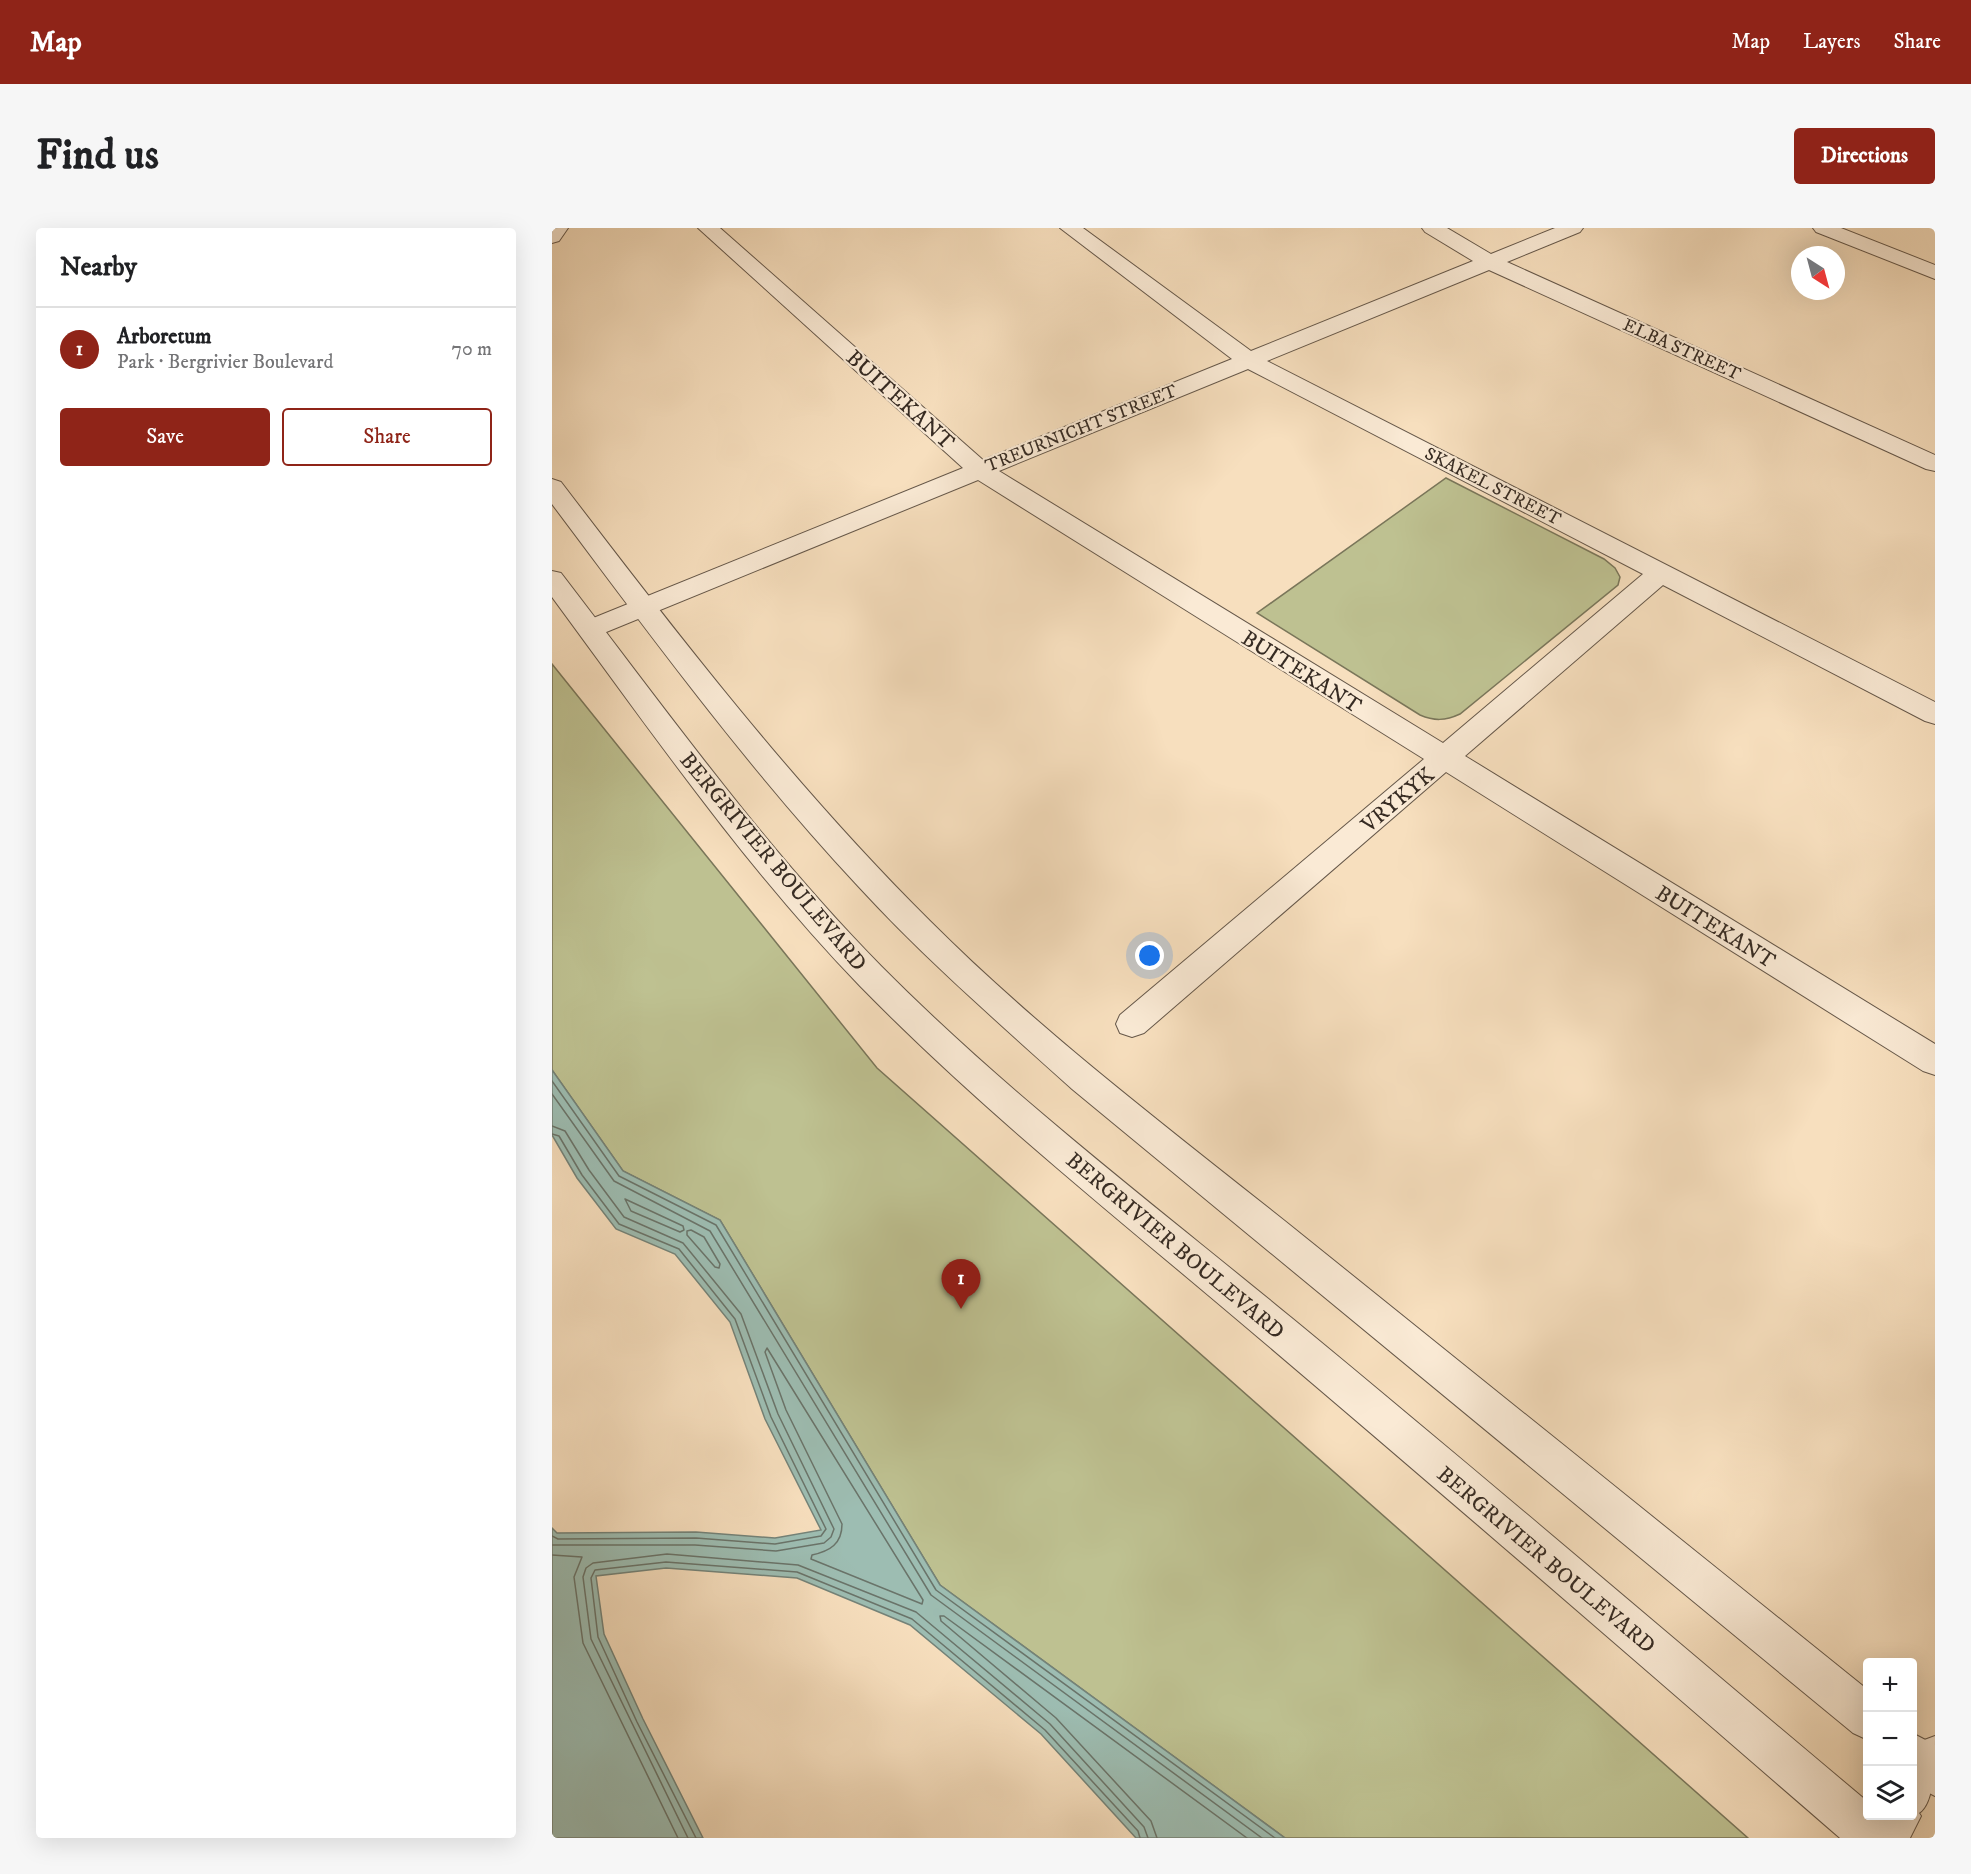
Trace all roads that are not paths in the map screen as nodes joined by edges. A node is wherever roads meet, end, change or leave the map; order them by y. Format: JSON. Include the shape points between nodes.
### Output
{"nodes":[{"id":1,"x":558,"y":228,"type":"edge"},
{"id":2,"x":708,"y":228,"type":"edge"},
{"id":3,"x":1070,"y":228,"type":"edge"},
{"id":4,"x":1432,"y":228,"type":"edge"},
{"id":5,"x":1573,"y":228,"type":"edge"},
{"id":6,"x":1823,"y":228,"type":"edge"},
{"id":7,"x":552,"y":237,"type":"edge"},
{"id":8,"x":1489,"y":262,"type":"junction"},
{"id":9,"x":1935,"y":273,"type":"edge"},
{"id":10,"x":1248,"y":360,"type":"junction"},
{"id":11,"x":1935,"y":464,"type":"edge"},
{"id":12,"x":980,"y":470,"type":"junction"},
{"id":13,"x":552,"y":487,"type":"edge"},
{"id":14,"x":1661,"y":573,"type":"junction"},
{"id":15,"x":552,"y":579,"type":"edge"},
{"id":16,"x":643,"y":608,"type":"junction"},
{"id":17,"x":590,"y":629,"type":"junction"},
{"id":18,"x":1935,"y":714,"type":"edge"},
{"id":19,"x":1444,"y":759,"type":"junction"},
{"id":20,"x":1132,"y":1024,"type":"dead end"},
{"id":21,"x":1935,"y":1061,"type":"edge"},
{"id":22,"x":1863,"y":1715,"type":"edge"},
{"id":23,"x":1895,"y":1820,"type":"edge"},
{"id":24,"x":1875,"y":1838,"type":"edge"},
{"id":25,"x":1884,"y":1838,"type":"edge"}],
"edges":[{"from":1,"to":7,"type":"street"},
{"from":2,"to":12,"type":"street","name":"BUITEKANT"},
{"from":3,"to":10,"type":"street","name":"SKAKEL STREET"},
{"from":4,"to":8,"type":"street","name":"ELBA STREET"},
{"from":5,"to":8,"type":"street","name":"TREURNICHT STREET"},
{"from":6,"to":9,"type":"street"},
{"from":8,"to":10,"type":"street","name":"TREURNICHT STREET"},
{"from":8,"to":11,"type":"street","name":"ELBA STREET"},
{"from":10,"to":12,"type":"street","name":"TREURNICHT STREET"},
{"from":10,"to":14,"type":"street","name":"SKAKEL STREET"},
{"from":12,"to":16,"type":"street","name":"TREURNICHT STREET"},
{"from":12,"to":19,"type":"street","name":"BUITEKANT"},
{"from":13,"to":16,"type":"street"},
{"from":14,"to":18,"type":"street","name":"SKAKEL STREET"},
{"from":14,"to":19,"type":"street","name":"VRYKYK"},
{"from":15,"to":17,"type":"street","name":"BERGRIVIER BOULEVARD"},
{"from":16,"to":17,"type":"street","name":"TREURNICHT STREET"},
{"from":16,"to":22,"type":"street","via":[[770,767],[830,835],[919,930],[988,995],[1084,1079]]},
{"from":17,"to":24,"type":"street","name":"BERGRIVIER BOULEVARD","via":[[717,798],[803,902],[936,1040],[1134,1213]]},
{"from":19,"to":20,"type":"street","name":"VRYKYK"},
{"from":19,"to":21,"type":"street","name":"BUITEKANT"},
{"from":23,"to":25,"type":"street"}]}
